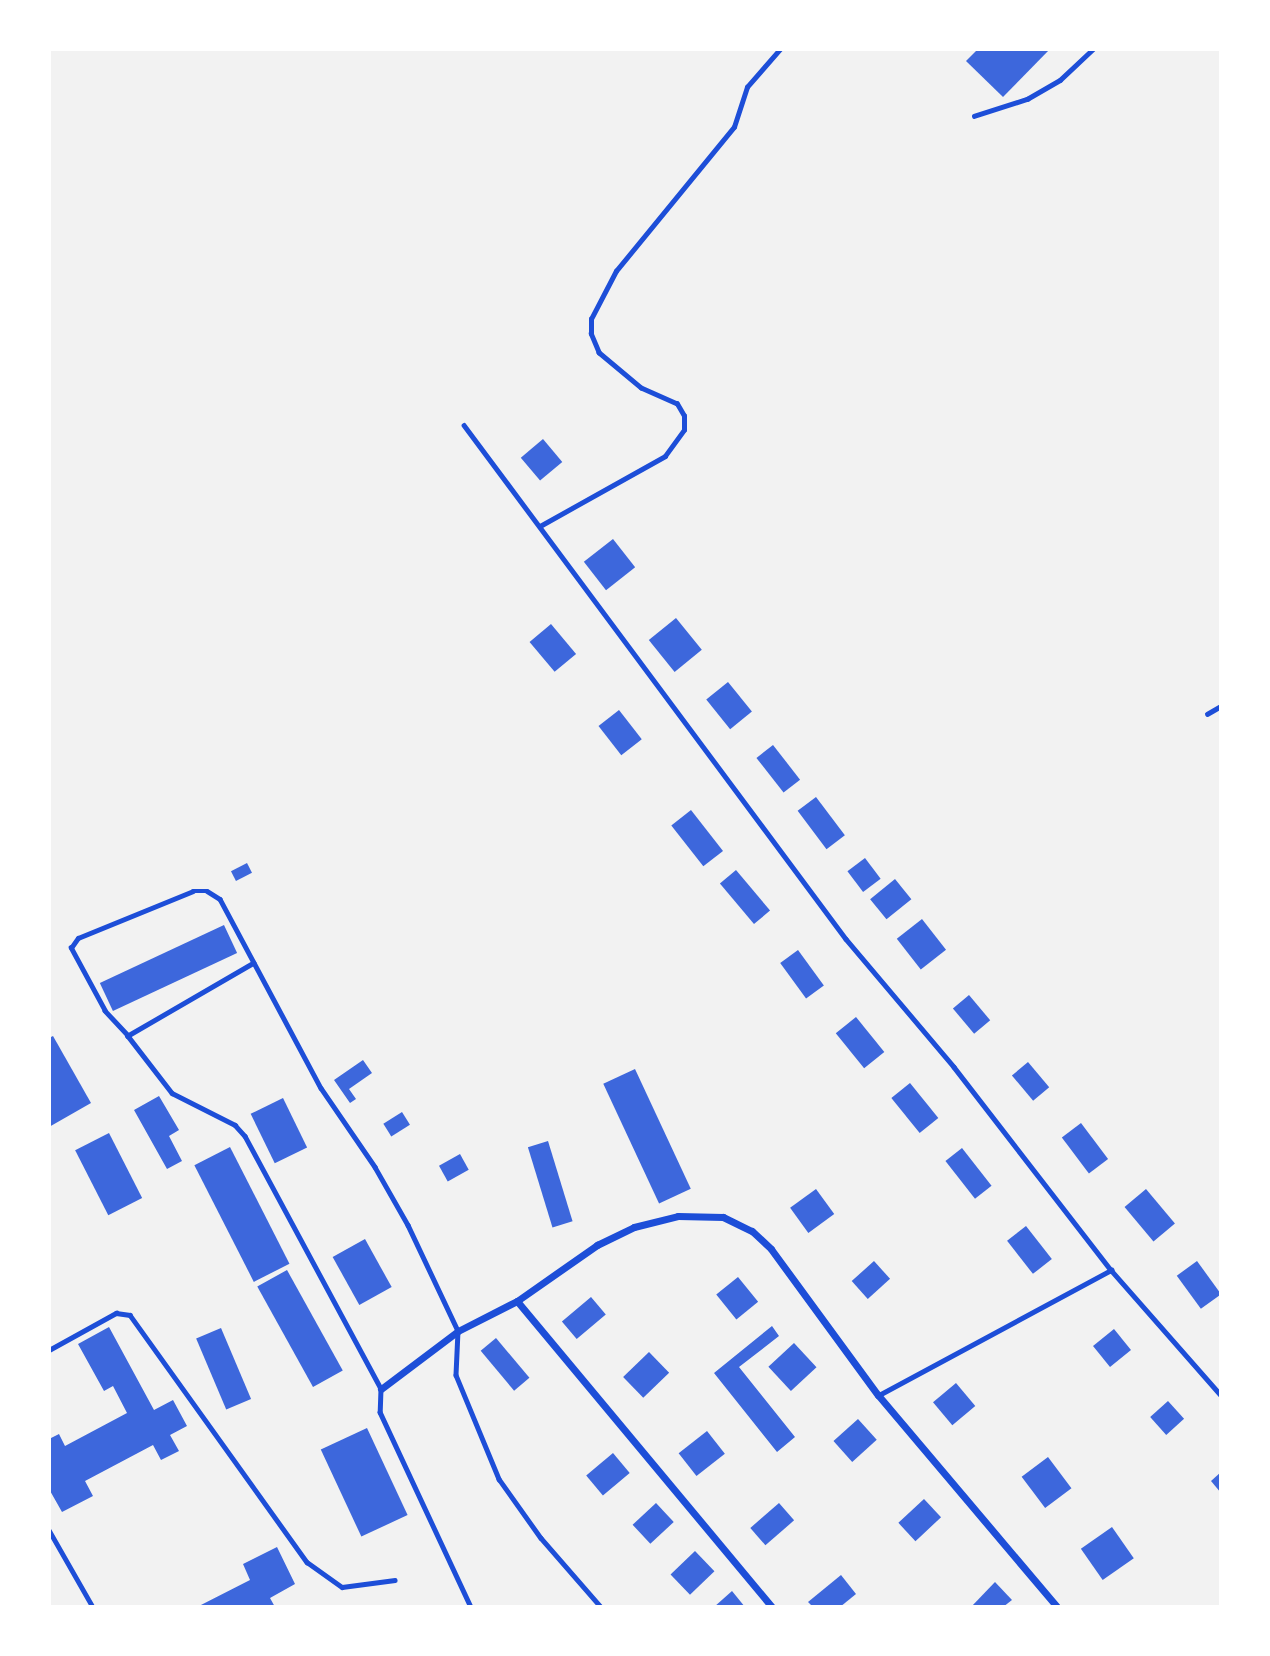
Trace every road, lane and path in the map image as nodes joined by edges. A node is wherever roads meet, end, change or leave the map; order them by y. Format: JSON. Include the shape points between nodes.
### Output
{"nodes":[{"id":1,"x":780,"y":49,"type":"edge"},
{"id":2,"x":1093,"y":49,"type":"edge"},
{"id":3,"x":975,"y":116,"type":"dead end"},
{"id":4,"x":464,"y":425,"type":"dead end"},
{"id":5,"x":540,"y":526,"type":"junction"},
{"id":6,"x":1221,"y":706,"type":"edge"},
{"id":7,"x":1208,"y":714,"type":"dead end"},
{"id":8,"x":254,"y":963,"type":"junction"},
{"id":9,"x":128,"y":1036,"type":"junction"},
{"id":10,"x":1111,"y":1270,"type":"junction"},
{"id":11,"x":517,"y":1301,"type":"junction"},
{"id":12,"x":458,"y":1331,"type":"junction"},
{"id":13,"x":49,"y":1350,"type":"edge"},
{"id":14,"x":381,"y":1389,"type":"junction"},
{"id":15,"x":878,"y":1395,"type":"junction"},
{"id":16,"x":1221,"y":1395,"type":"edge"},
{"id":17,"x":49,"y":1530,"type":"edge"},
{"id":18,"x":395,"y":1580,"type":"dead end"},
{"id":19,"x":93,"y":1607,"type":"edge"},
{"id":20,"x":471,"y":1607,"type":"edge"},
{"id":21,"x":601,"y":1607,"type":"edge"},
{"id":22,"x":772,"y":1607,"type":"edge"},
{"id":23,"x":1057,"y":1607,"type":"edge"}],
"edges":[{"from":1,"to":5,"type":"lane","via":[[747,87],[734,127],[616,271],[591,319],[599,353],[641,388],[677,404],[684,416],[684,430],[665,456]]},
{"from":2,"to":3,"type":"lane","via":[[1060,80],[1027,99]]},
{"from":4,"to":5,"type":"lane"},
{"from":5,"to":10,"type":"lane","via":[[837,928],[954,1067]]},
{"from":6,"to":7,"type":"lane"},
{"from":8,"to":9,"type":"lane"},
{"from":8,"to":9,"type":"lane","via":[[220,899],[208,891],[193,891],[78,938],[72,951],[105,1011]]},
{"from":8,"to":12,"type":"lane","via":[[321,1088],[395,1202]]},
{"from":9,"to":14,"type":"lane","via":[[172,1093],[234,1125],[245,1136]]},
{"from":10,"to":15,"type":"lane"},
{"from":10,"to":16,"type":"lane"},
{"from":11,"to":12,"type":"street"},
{"from":11,"to":15,"type":"street","via":[[597,1245],[634,1227],[678,1216],[723,1217],[752,1231],[771,1249]]},
{"from":11,"to":22,"type":"street"},
{"from":12,"to":14,"type":"street"},
{"from":12,"to":21,"type":"lane","via":[[456,1375],[499,1479],[541,1538]]},
{"from":13,"to":18,"type":"lane","via":[[116,1313],[130,1315],[307,1562],[342,1587]]},
{"from":14,"to":20,"type":"lane","via":[[380,1412]]},
{"from":15,"to":23,"type":"street"},
{"from":17,"to":19,"type":"lane"}]}
